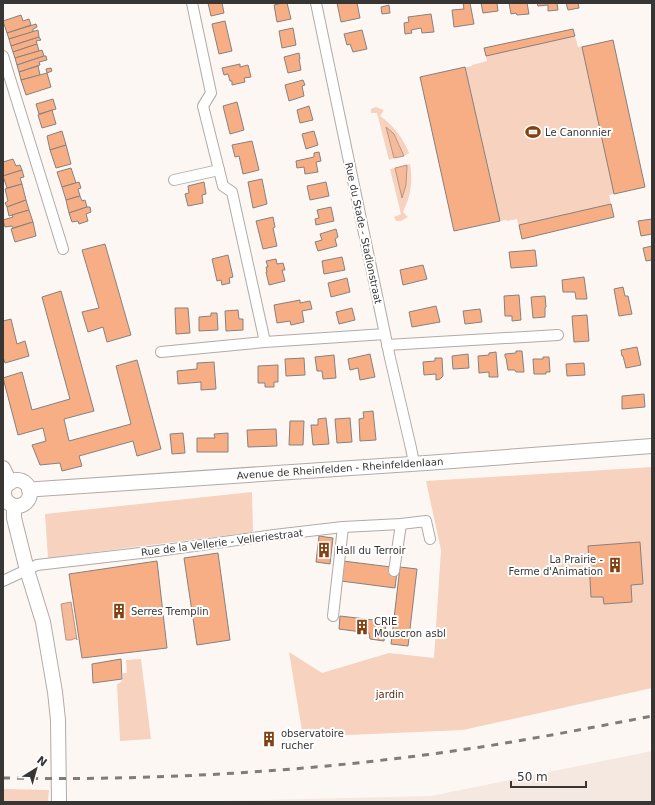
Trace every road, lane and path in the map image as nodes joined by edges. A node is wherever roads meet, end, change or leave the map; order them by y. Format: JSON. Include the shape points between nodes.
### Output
{"nodes":[{"id":1,"x":192,"y":3,"type":"edge"},
{"id":2,"x":316,"y":3,"type":"edge"},
{"id":3,"x":3,"y":56,"type":"edge"},
{"id":4,"x":219,"y":170,"type":"junction"},
{"id":5,"x":174,"y":180,"type":"dead end"},
{"id":6,"x":63,"y":249,"type":"dead end"},
{"id":7,"x":385,"y":334,"type":"junction"},
{"id":8,"x":558,"y":335,"type":"dead end"},
{"id":9,"x":265,"y":342,"type":"junction"},
{"id":10,"x":387,"y":345,"type":"junction"},
{"id":11,"x":161,"y":352,"type":"dead end"},
{"id":12,"x":652,"y":446,"type":"edge"},
{"id":13,"x":414,"y":463,"type":"junction"},
{"id":14,"x":3,"y":468,"type":"edge"},
{"id":15,"x":10,"y":483,"type":"junction"},
{"id":16,"x":29,"y":490,"type":"junction"},
{"id":17,"x":14,"y":506,"type":"junction"},
{"id":18,"x":401,"y":524,"type":"junction"},
{"id":19,"x":343,"y":527,"type":"junction"},
{"id":20,"x":430,"y":539,"type":"dead end"},
{"id":21,"x":27,"y":570,"type":"junction"},
{"id":22,"x":394,"y":572,"type":"dead end"},
{"id":23,"x":3,"y":581,"type":"edge"},
{"id":24,"x":333,"y":616,"type":"dead end"},
{"id":25,"x":59,"y":802,"type":"edge"}],
"edges":[{"from":1,"to":4,"type":"street","via":[[211,93],[203,106]]},
{"from":2,"to":7,"type":"street","name":"Rue du Stade - Stadionstraat"},
{"from":3,"to":6,"type":"street"},
{"from":4,"to":5,"type":"street"},
{"from":4,"to":9,"type":"street","via":[[222,186],[232,192]]},
{"from":7,"to":9,"type":"street"},
{"from":7,"to":10,"type":"street","name":"Rue du Stade - Stadionstraat"},
{"from":8,"to":10,"type":"street"},
{"from":9,"to":11,"type":"street"},
{"from":10,"to":13,"type":"street","name":"Rue du Stade - Stadionstraat"},
{"from":12,"to":13,"type":"main road","name":"Avenue de Rheinfelden - Rheinfeldenlaan"},
{"from":13,"to":16,"type":"main road","name":"Avenue de Rheinfelden - Rheinfeldenlaan"},
{"from":14,"to":15,"type":"main road"},
{"from":15,"to":16,"type":"main road","via":[[21,482]]},
{"from":15,"to":17,"type":"main road","via":[[5,489],[4,496],[8,503]]},
{"from":16,"to":17,"type":"main road","via":[[26,502]]},
{"from":17,"to":21,"type":"main road","via":[[14,518]]},
{"from":18,"to":19,"type":"street","name":"Rue de la Vellerie - Velleriestraat"},
{"from":18,"to":20,"type":"street","name":"Rue de la Vellerie - Velleriestraat","via":[[426,521]]},
{"from":18,"to":22,"type":"street"},
{"from":19,"to":21,"type":"street","name":"Rue de la Vellerie - Velleriestraat","via":[[37,565]]},
{"from":19,"to":24,"type":"street"},
{"from":21,"to":23,"type":"street","name":"Rue de la Vellerie - Velleriestraat"},
{"from":21,"to":25,"type":"main road","via":[[43,622],[56,692]]}]}
